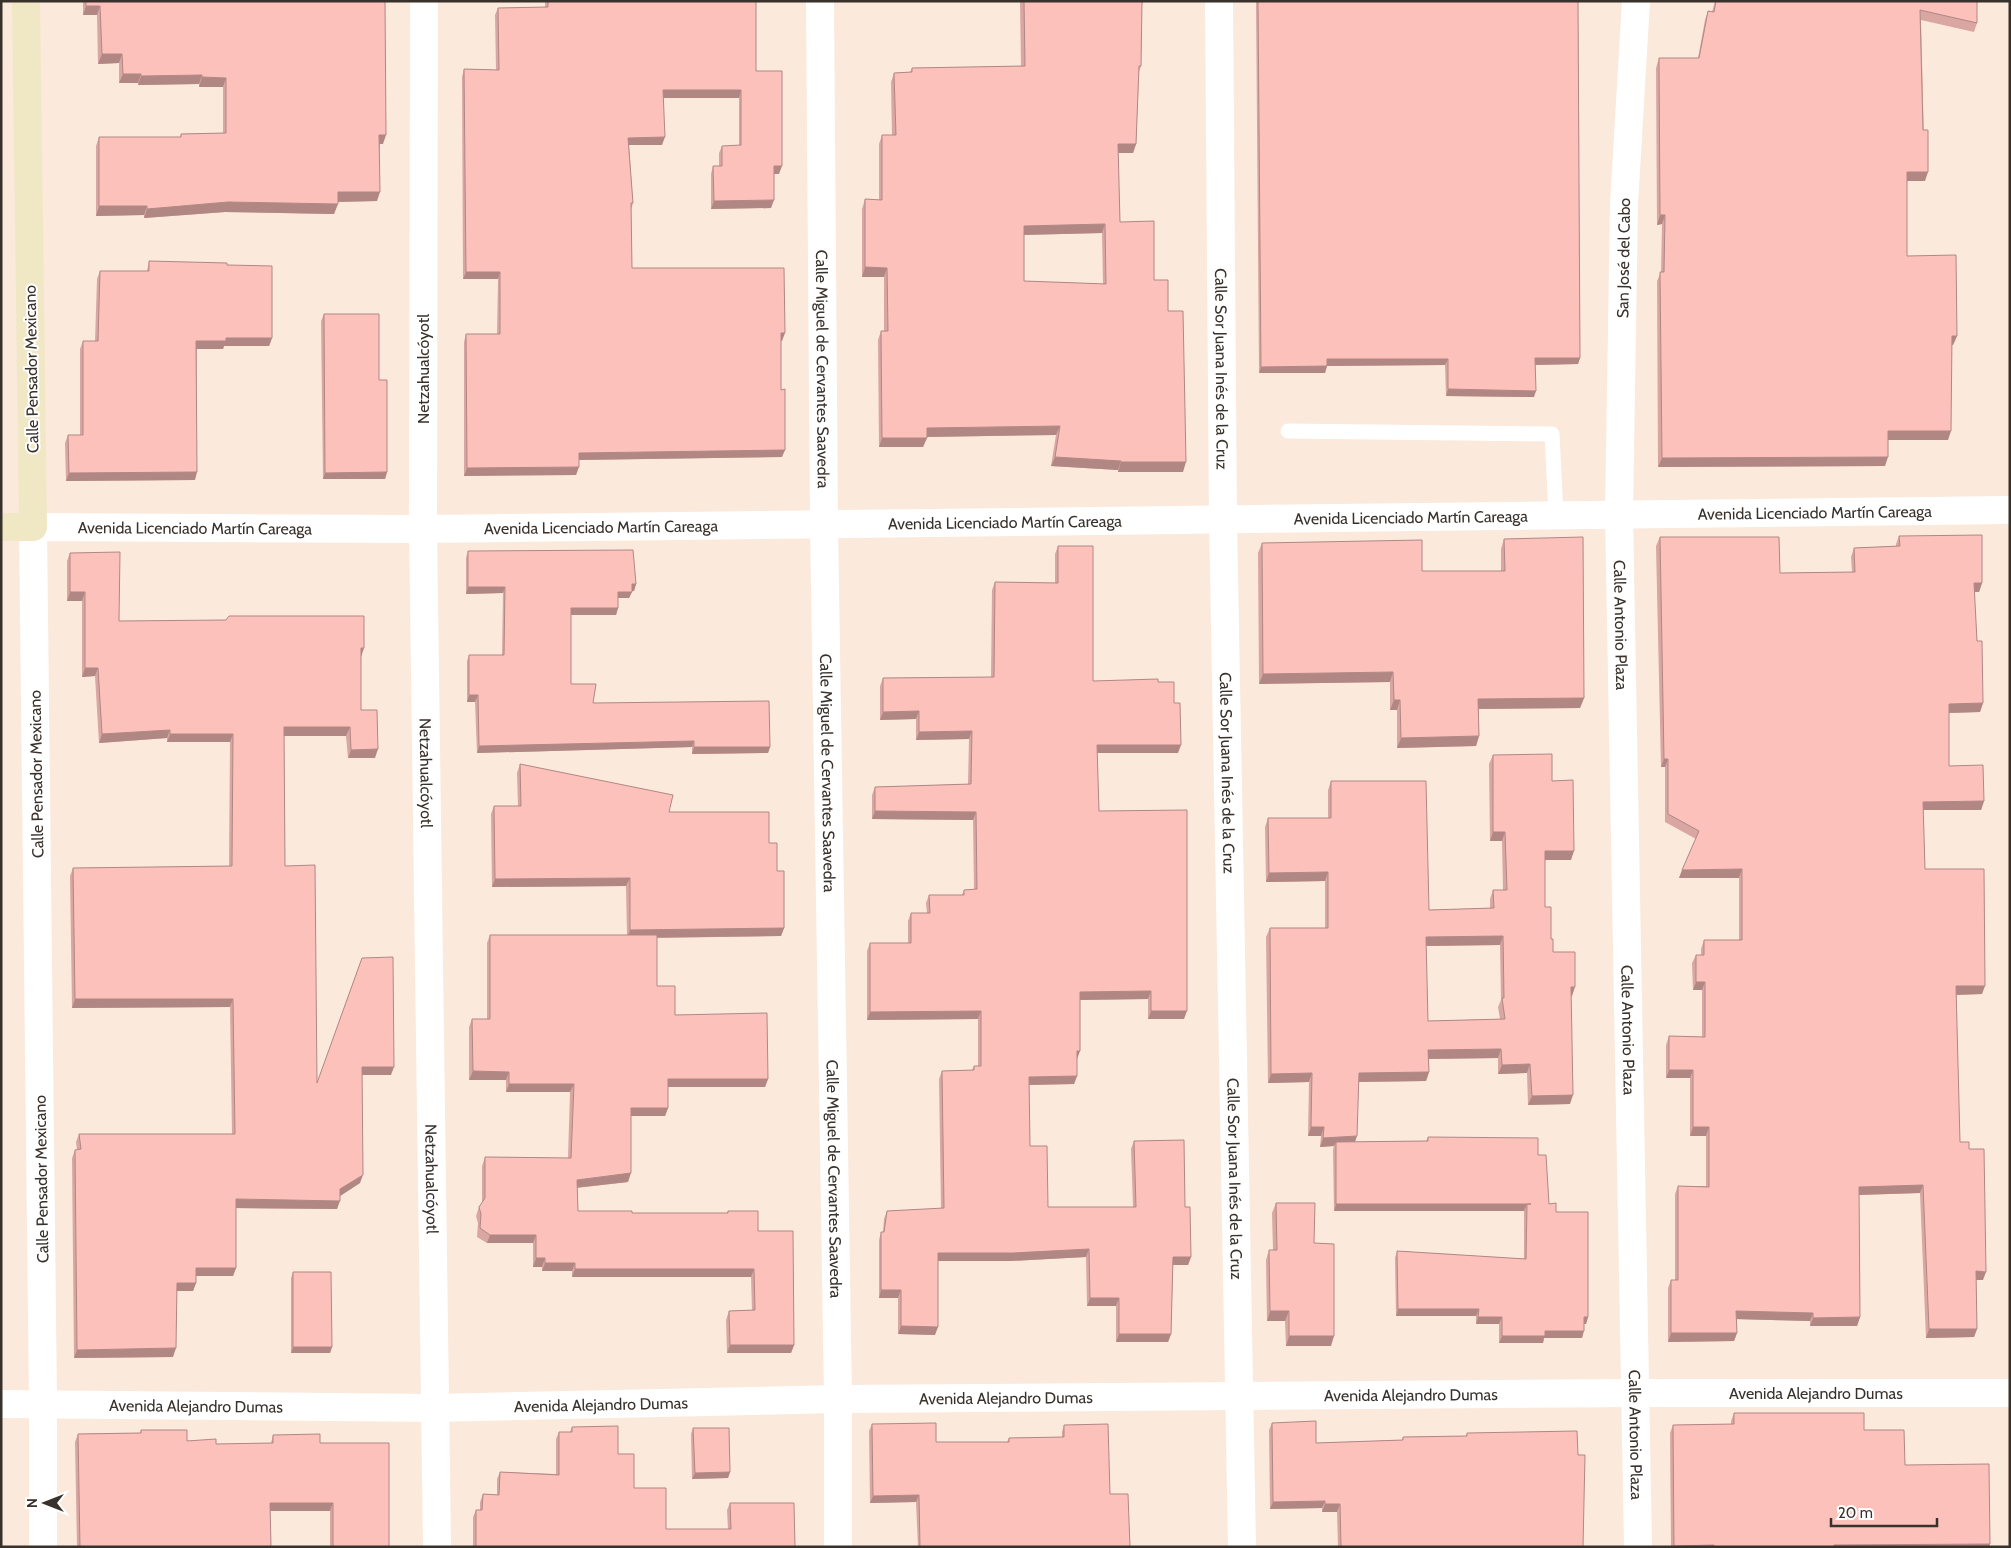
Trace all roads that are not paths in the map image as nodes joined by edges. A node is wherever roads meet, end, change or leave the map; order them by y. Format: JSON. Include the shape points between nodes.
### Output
{"nodes":[{"id":1,"x":26,"y":1,"type":"edge"},
{"id":2,"x":424,"y":1,"type":"edge"},
{"id":3,"x":820,"y":1,"type":"edge"},
{"id":4,"x":1219,"y":1,"type":"edge"},
{"id":5,"x":1636,"y":1,"type":"edge"},
{"id":6,"x":1288,"y":431,"type":"dead end"},
{"id":7,"x":2010,"y":510,"type":"edge"},
{"id":8,"x":1619,"y":514,"type":"junction"},
{"id":9,"x":1556,"y":515,"type":"junction"},
{"id":10,"x":1223,"y":520,"type":"junction"},
{"id":11,"x":824,"y":524,"type":"junction"},
{"id":12,"x":1,"y":527,"type":"edge"},
{"id":13,"x":33,"y":527,"type":"junction"},
{"id":14,"x":423,"y":529,"type":"junction"},
{"id":15,"x":1636,"y":1393,"type":"junction"},
{"id":16,"x":2010,"y":1393,"type":"edge"},
{"id":17,"x":1240,"y":1397,"type":"junction"},
{"id":18,"x":838,"y":1399,"type":"junction"},
{"id":19,"x":43,"y":1403,"type":"junction"},
{"id":20,"x":1,"y":1404,"type":"edge"},
{"id":21,"x":435,"y":1408,"type":"junction"},
{"id":22,"x":43,"y":1547,"type":"edge"},
{"id":23,"x":437,"y":1547,"type":"edge"},
{"id":24,"x":838,"y":1547,"type":"edge"},
{"id":25,"x":1242,"y":1547,"type":"edge"},
{"id":26,"x":1638,"y":1547,"type":"edge"}],
"edges":[{"from":1,"to":13,"type":"main road","name":"Calle Pensador Mexicano"},
{"from":2,"to":14,"type":"street","name":"Netzahualcóyotl"},
{"from":3,"to":11,"type":"street","name":"Calle Miguel de Cervantes Saavedra"},
{"from":4,"to":10,"type":"street","name":"Calle Sor Juana Inés de la Cruz"},
{"from":5,"to":8,"type":"street","name":"San José del Cabo","via":[[1624,204]]},
{"from":6,"to":9,"type":"lane","via":[[1552,434]]},
{"from":7,"to":8,"type":"street","name":"Avenida Licenciado Martín Careaga"},
{"from":8,"to":9,"type":"street","name":"Avenida Licenciado Martín Careaga"},
{"from":8,"to":15,"type":"street","name":"Calle Antonio Plaza"},
{"from":9,"to":10,"type":"street","name":"Avenida Licenciado Martín Careaga"},
{"from":10,"to":11,"type":"street","name":"Avenida Licenciado Martín Careaga"},
{"from":10,"to":17,"type":"street","name":"Calle Sor Juana Inés de la Cruz"},
{"from":11,"to":14,"type":"street","name":"Avenida Licenciado Martín Careaga"},
{"from":11,"to":18,"type":"street","name":"Calle Miguel de Cervantes Saavedra"},
{"from":12,"to":13,"type":"main road","name":"Avenida Licenciado Martín Careaga"},
{"from":13,"to":14,"type":"street","name":"Avenida Licenciado Martín Careaga"},
{"from":13,"to":19,"type":"street","name":"Calle Pensador Mexicano"},
{"from":14,"to":21,"type":"street","name":"Netzahualcóyotl"},
{"from":15,"to":16,"type":"street","name":"Avenida Alejandro Dumas"},
{"from":15,"to":17,"type":"street","name":"Avenida Alejandro Dumas"},
{"from":15,"to":26,"type":"street","name":"Calle Antonio Plaza"},
{"from":17,"to":18,"type":"street","name":"Avenida Alejandro Dumas"},
{"from":17,"to":25,"type":"street","name":"Calle Sor Juana Inés de la Cruz"},
{"from":18,"to":21,"type":"street","name":"Avenida Alejandro Dumas"},
{"from":18,"to":24,"type":"street","name":"Calle Miguel de Cervantes Saavedra"},
{"from":19,"to":20,"type":"street","name":"Avenida Alejandro Dumas"},
{"from":19,"to":21,"type":"street","name":"Avenida Alejandro Dumas"},
{"from":19,"to":22,"type":"street","name":"Calle Pensador Mexicano"},
{"from":21,"to":23,"type":"street","name":"Netzahualcóyotl"}]}
